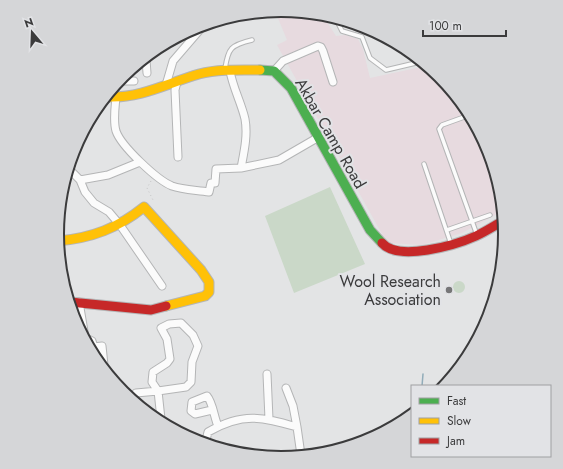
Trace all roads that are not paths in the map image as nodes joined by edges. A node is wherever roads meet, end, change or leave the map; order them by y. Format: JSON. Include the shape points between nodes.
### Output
{"nodes":[{"id":1,"x":339,"y":24,"type":"edge"},
{"id":2,"x":195,"y":35,"type":"edge"},
{"id":3,"x":252,"y":40,"type":"dead end"},
{"id":4,"x":415,"y":63,"type":"edge"},
{"id":5,"x":146,"y":64,"type":"edge"},
{"id":6,"x":227,"y":71,"type":"junction"},
{"id":7,"x":274,"y":71,"type":"junction"},
{"id":8,"x":147,"y":73,"type":"dead end"},
{"id":9,"x":128,"y":81,"type":"edge"},
{"id":10,"x":134,"y":81,"type":"dead end"},
{"id":11,"x":177,"y":82,"type":"junction"},
{"id":12,"x":333,"y":82,"type":"dead end"},
{"id":13,"x":166,"y":85,"type":"junction"},
{"id":14,"x":113,"y":97,"type":"edge"},
{"id":15,"x":112,"y":98,"type":"edge"},
{"id":16,"x":464,"y":117,"type":"edge"},
{"id":17,"x":317,"y":138,"type":"junction"},
{"id":18,"x":178,"y":157,"type":"dead end"},
{"id":19,"x":140,"y":162,"type":"junction"},
{"id":20,"x":424,"y":164,"type":"dead end"},
{"id":21,"x":241,"y":168,"type":"junction"},
{"id":22,"x":73,"y":173,"type":"edge"},
{"id":23,"x":80,"y":180,"type":"junction"},
{"id":24,"x":490,"y":215,"type":"dead end"},
{"id":25,"x":472,"y":222,"type":"junction"},
{"id":26,"x":499,"y":223,"type":"edge"},
{"id":27,"x":120,"y":225,"type":"junction"},
{"id":28,"x":447,"y":230,"type":"junction"},
{"id":29,"x":477,"y":236,"type":"junction"},
{"id":30,"x":64,"y":240,"type":"edge"},
{"id":31,"x":451,"y":245,"type":"junction"},
{"id":32,"x":162,"y":286,"type":"dead end"},
{"id":33,"x":75,"y":302,"type":"edge"},
{"id":34,"x":96,"y":347,"type":"edge"},
{"id":35,"x":103,"y":358,"type":"edge"},
{"id":36,"x":267,"y":374,"type":"dead end"},
{"id":37,"x":286,"y":388,"type":"dead end"},
{"id":38,"x":158,"y":391,"type":"junction"},
{"id":39,"x":136,"y":393,"type":"dead end"},
{"id":40,"x":212,"y":410,"type":"dead end"},
{"id":41,"x":161,"y":415,"type":"edge"},
{"id":42,"x":269,"y":419,"type":"junction"},
{"id":43,"x":218,"y":426,"type":"junction"},
{"id":44,"x":297,"y":427,"type":"junction"},
{"id":45,"x":206,"y":438,"type":"edge"},
{"id":46,"x":300,"y":451,"type":"edge"}],
"edges":[{"from":1,"to":4,"type":"lane","via":[[342,31],[362,37],[370,58],[386,70]]},
{"from":2,"to":13,"type":"street","via":[[173,61]]},
{"from":3,"to":6,"type":"lane","via":[[232,47],[227,56]]},
{"from":5,"to":8,"type":"street"},
{"from":6,"to":7,"type":"street","name":"Akbar Camp Road"},
{"from":6,"to":11,"type":"street","name":"Akbar Camp Road","via":[[202,74]]},
{"from":6,"to":21,"type":"street","via":[[245,119],[246,140]]},
{"from":7,"to":12,"type":"street","via":[[283,61],[318,46],[323,50]]},
{"from":7,"to":17,"type":"street","name":"Akbar Camp Road","via":[[291,88]]},
{"from":9,"to":10,"type":"street"},
{"from":11,"to":13,"type":"street","name":"Akbar Camp Road"},
{"from":11,"to":18,"type":"street","via":[[175,90]]},
{"from":13,"to":14,"type":"street","name":"Akbar Camp Road","via":[[130,96]]},
{"from":15,"to":19,"type":"street","via":[[116,130],[125,147]]},
{"from":16,"to":25,"type":"lane","via":[[442,125],[439,129]]},
{"from":17,"to":21,"type":"street","via":[[279,160]]},
{"from":17,"to":31,"type":"street","name":"Akbar Camp Road","via":[[370,230],[385,247],[404,252]]},
{"from":19,"to":21,"type":"street","via":[[174,187],[209,192],[211,183],[215,183],[216,169]]},
{"from":19,"to":23,"type":"street","via":[[108,175]]},
{"from":20,"to":28,"type":"lane"},
{"from":22,"to":23,"type":"street"},
{"from":23,"to":27,"type":"street","via":[[94,203],[109,212]]},
{"from":24,"to":25,"type":"lane"},
{"from":25,"to":28,"type":"lane"},
{"from":25,"to":29,"type":"lane"},
{"from":26,"to":29,"type":"street","name":"Akbar Camp Road"},
{"from":27,"to":30,"type":"street","via":[[93,237]]},
{"from":27,"to":32,"type":"street"},
{"from":27,"to":33,"type":"street","via":[[144,207],[201,270],[209,282],[209,292],[198,298],[151,310]]},
{"from":28,"to":31,"type":"lane"},
{"from":29,"to":31,"type":"street","name":"Akbar Camp Road"},
{"from":34,"to":35,"type":"street","via":[[102,346]]},
{"from":36,"to":42,"type":"street"},
{"from":37,"to":44,"type":"street"},
{"from":38,"to":38,"type":"street","via":[[186,387],[191,382],[192,362],[198,346],[181,323],[161,328],[167,339],[170,359],[153,372],[152,382]]},
{"from":38,"to":39,"type":"street"},
{"from":38,"to":41,"type":"street"},
{"from":40,"to":43,"type":"street"},
{"from":42,"to":43,"type":"street","via":[[251,417]]},
{"from":42,"to":44,"type":"street"},
{"from":43,"to":45,"type":"street","via":[[208,432]]},
{"from":44,"to":46,"type":"street"}]}
